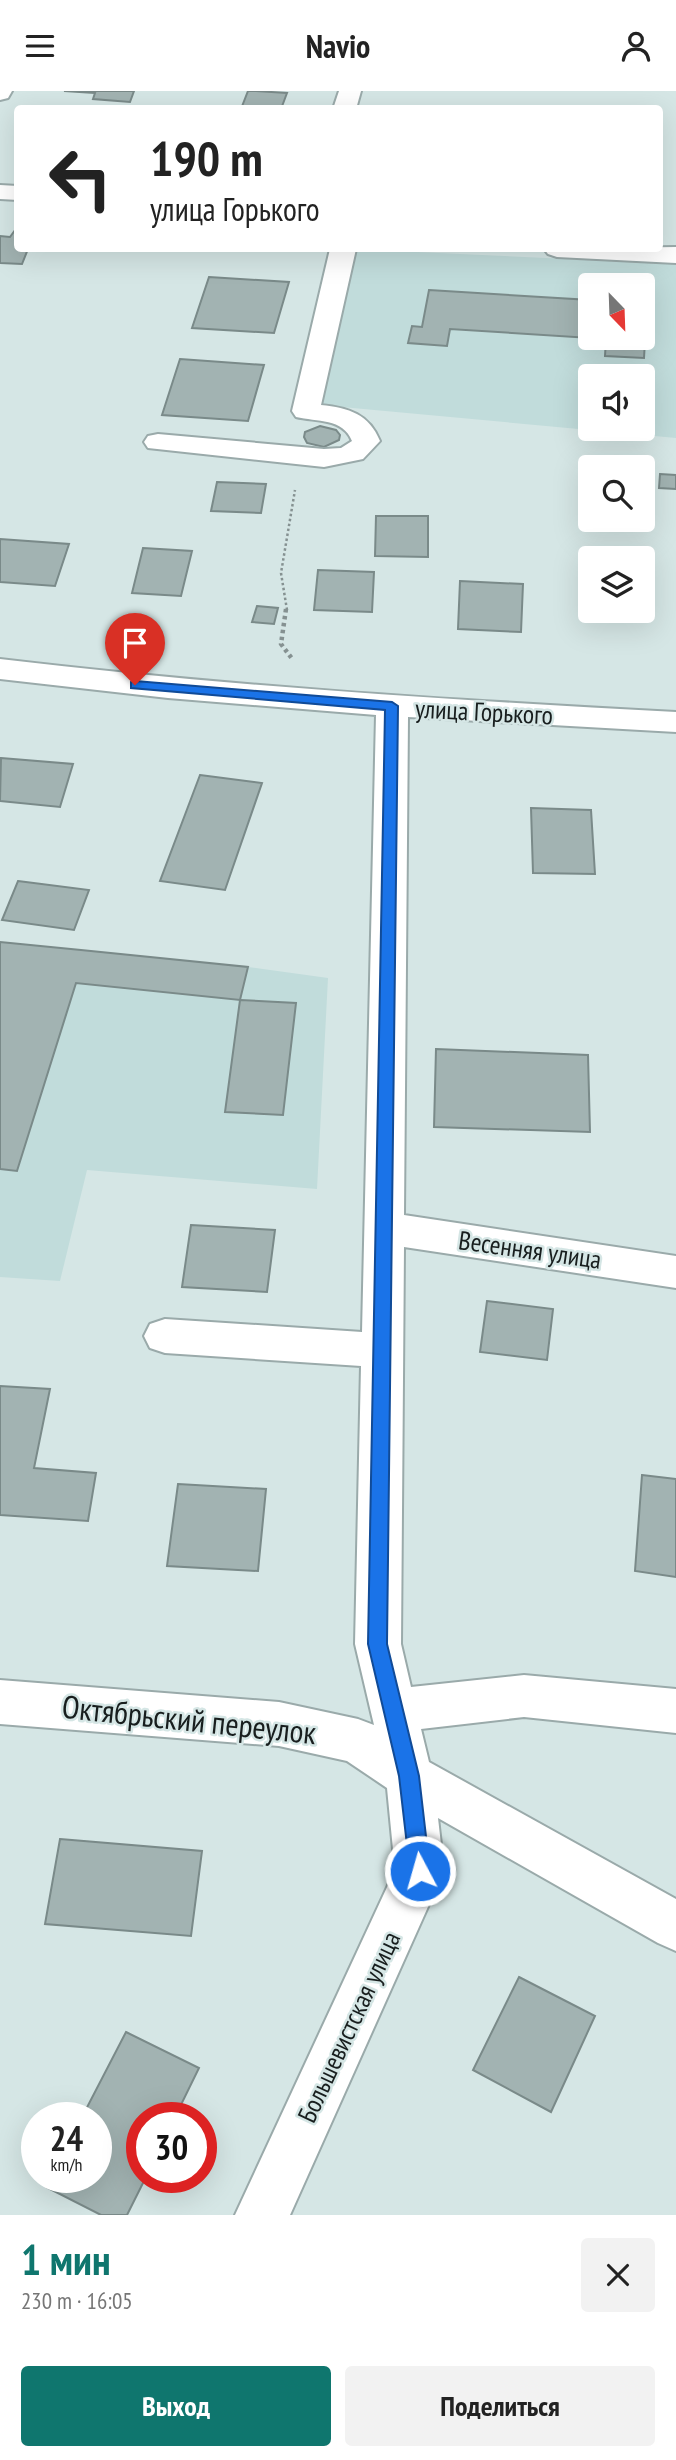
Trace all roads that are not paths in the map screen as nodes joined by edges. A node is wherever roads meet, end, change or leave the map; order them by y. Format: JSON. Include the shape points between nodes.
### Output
{"nodes":[{"id":1,"x":342,"y":252,"type":"edge"},
{"id":2,"x":617,"y":252,"type":"edge"},
{"id":3,"x":676,"y":255,"type":"edge"},
{"id":4,"x":158,"y":442,"type":"dead end"},
{"id":5,"x":0,"y":669,"type":"edge"},
{"id":6,"x":392,"y":706,"type":"junction"},
{"id":7,"x":676,"y":722,"type":"edge"},
{"id":8,"x":384,"y":1229,"type":"junction"},
{"id":9,"x":676,"y":1272,"type":"edge"},
{"id":10,"x":165,"y":1336,"type":"dead end"},
{"id":11,"x":382,"y":1350,"type":"junction"},
{"id":12,"x":0,"y":1702,"type":"edge"},
{"id":13,"x":676,"y":1711,"type":"edge"},
{"id":14,"x":394,"y":1712,"type":"junction"},
{"id":15,"x":409,"y":1776,"type":"junction"},
{"id":16,"x":676,"y":1926,"type":"edge"},
{"id":17,"x":262,"y":2215,"type":"edge"}],
"edges":[{"from":1,"to":4,"type":"street","via":[[306,411],[356,421],[366,441],[362,449],[348,456],[324,458]]},
{"from":2,"to":3,"type":"street"},
{"from":5,"to":6,"type":"street","name":"улица Горького","via":[[110,683]]},
{"from":6,"to":7,"type":"street","name":"улица Горького"},
{"from":6,"to":8,"type":"street","name":"Большевистская улица"},
{"from":8,"to":9,"type":"street","name":"Весенняя улица"},
{"from":8,"to":11,"type":"street","name":"Большевистская улица"},
{"from":10,"to":11,"type":"street"},
{"from":11,"to":14,"type":"street","name":"Большевистская улица","via":[[378,1644]]},
{"from":12,"to":15,"type":"street","name":"Октябрьский переулок","via":[[279,1724],[358,1741]]},
{"from":13,"to":14,"type":"street","via":[[524,1696]]},
{"from":14,"to":15,"type":"street","name":"Большевистская улица"},
{"from":15,"to":16,"type":"street","name":"Октябрьский переулок"},
{"from":15,"to":17,"type":"street","name":"Большевистская улица","via":[[420,1871]]}]}
